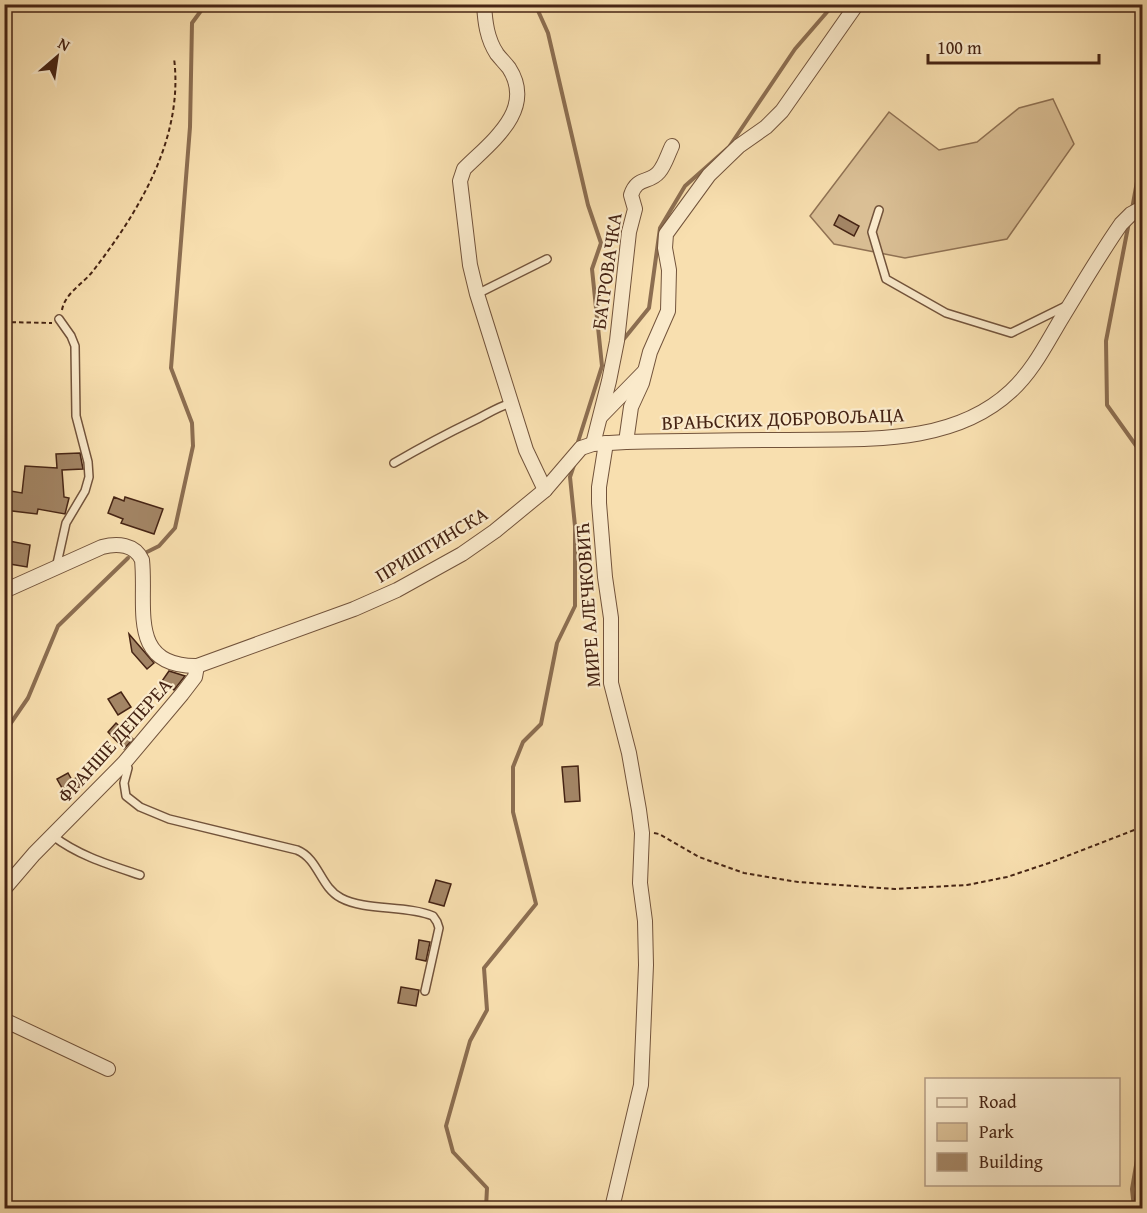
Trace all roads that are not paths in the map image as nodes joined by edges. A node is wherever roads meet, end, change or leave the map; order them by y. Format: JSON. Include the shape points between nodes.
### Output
{"nodes":[{"id":1,"x":484,"y":4,"type":"edge"},
{"id":2,"x":857,"y":4,"type":"edge"},
{"id":3,"x":672,"y":146,"type":"dead end"},
{"id":4,"x":1143,"y":208,"type":"edge"},
{"id":5,"x":879,"y":210,"type":"dead end"},
{"id":6,"x":547,"y":259,"type":"dead end"},
{"id":7,"x":477,"y":294,"type":"junction"},
{"id":8,"x":1071,"y":303,"type":"junction"},
{"id":9,"x":58,"y":319,"type":"road end"},
{"id":10,"x":645,"y":371,"type":"junction"},
{"id":11,"x":511,"y":403,"type":"junction"},
{"id":12,"x":599,"y":418,"type":"junction"},
{"id":13,"x":626,"y":442,"type":"junction"},
{"id":14,"x":599,"y":443,"type":"junction"},
{"id":15,"x":393,"y":463,"type":"dead end"},
{"id":16,"x":545,"y":490,"type":"junction"},
{"id":17,"x":56,"y":568,"type":"junction"},
{"id":18,"x":4,"y":591,"type":"edge"},
{"id":19,"x":197,"y":666,"type":"junction"},
{"id":20,"x":124,"y":763,"type":"junction"},
{"id":21,"x":53,"y":836,"type":"junction"},
{"id":22,"x":141,"y":875,"type":"dead end"},
{"id":23,"x":4,"y":889,"type":"edge"},
{"id":24,"x":425,"y":991,"type":"dead end"},
{"id":25,"x":4,"y":1020,"type":"edge"},
{"id":26,"x":108,"y":1069,"type":"dead end"},
{"id":27,"x":612,"y":1209,"type":"edge"}],
"edges":[{"from":1,"to":7,"type":"street","via":[[491,42],[514,77],[518,94],[504,128],[464,169],[460,181]]},
{"from":2,"to":10,"type":"street","via":[[782,111],[723,160],[666,234],[668,311]]},
{"from":3,"to":12,"type":"street","name":"БАТРОВАЧКА","via":[[660,171],[638,182],[631,195],[635,210],[617,341]]},
{"from":4,"to":8,"type":"street","name":"ВРАЊСКИХ ДОБРОВОЉАЦА","via":[[1121,224]]},
{"from":5,"to":8,"type":"lane","via":[[872,232],[886,279],[946,313],[1011,333]]},
{"from":6,"to":7,"type":"lane"},
{"from":7,"to":11,"type":"street"},
{"from":8,"to":13,"type":"street","name":"ВРАЊСКИХ ДОБРОВОЉАЦА","via":[[1033,366],[1011,391],[978,415],[939,430],[867,438]]},
{"from":9,"to":17,"type":"lane","via":[[75,346],[76,416],[89,469],[85,491],[66,522]]},
{"from":10,"to":12,"type":"street"},
{"from":10,"to":13,"type":"street","via":[[631,407]]},
{"from":11,"to":15,"type":"lane"},
{"from":11,"to":16,"type":"street","via":[[525,450]]},
{"from":12,"to":14,"type":"street","name":"БАТРОВАЧКА"},
{"from":13,"to":14,"type":"street","name":"ВРАЊСКИХ ДОБРОВОЉАЦА"},
{"from":14,"to":16,"type":"street","name":"ПРИШТИНСКА","via":[[576,452]]},
{"from":14,"to":27,"type":"street","name":"МИРЕ АЛЕЧКОВИЋ","via":[[599,503],[611,618],[611,683],[629,753],[642,833],[640,883],[646,965],[641,1085]]},
{"from":16,"to":19,"type":"street","name":"ПРИШТИНСКА","via":[[495,531],[414,582],[354,609]]},
{"from":17,"to":18,"type":"street"},
{"from":17,"to":19,"type":"street","via":[[109,545],[137,552],[142,560],[143,628],[149,642],[171,661]]},
{"from":19,"to":20,"type":"street","name":"ФРАНШЕ ДЕПЕРЕА","via":[[195,676]]},
{"from":20,"to":21,"type":"street","name":"ФРАНШЕ ДЕПЕРЕА"},
{"from":20,"to":24,"type":"lane","via":[[128,768],[126,796],[148,812],[297,850],[311,860],[340,898],[432,916],[439,928]]},
{"from":21,"to":22,"type":"lane","via":[[70,848]]},
{"from":21,"to":23,"type":"street","name":"ФРАНШЕ ДЕПЕРЕА"},
{"from":25,"to":26,"type":"street"}]}
